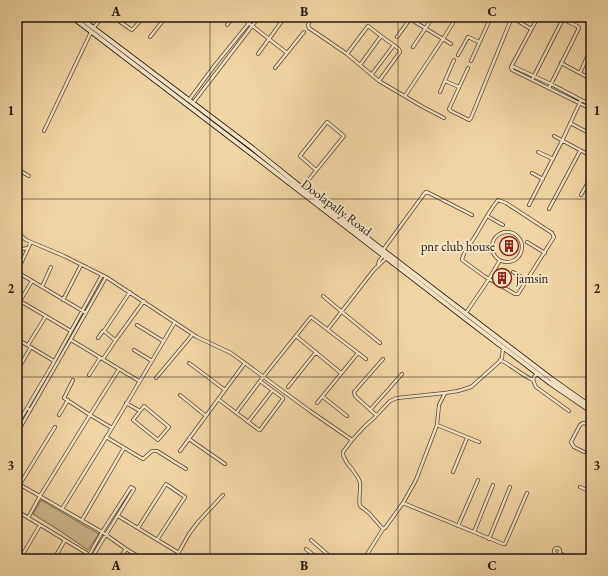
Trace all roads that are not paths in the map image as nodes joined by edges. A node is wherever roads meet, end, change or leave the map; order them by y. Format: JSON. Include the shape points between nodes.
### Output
{"nodes":[{"id":1,"x":72,"y":17,"type":"edge"},
{"id":2,"x":79,"y":17,"type":"edge"},
{"id":3,"x":103,"y":17,"type":"edge"},
{"id":4,"x":113,"y":17,"type":"edge"},
{"id":5,"x":126,"y":17,"type":"edge"},
{"id":6,"x":144,"y":17,"type":"edge"},
{"id":7,"x":159,"y":17,"type":"edge"},
{"id":8,"x":166,"y":17,"type":"edge"},
{"id":9,"x":234,"y":17,"type":"edge"},
{"id":10,"x":241,"y":17,"type":"edge"},
{"id":11,"x":254,"y":17,"type":"edge"},
{"id":12,"x":259,"y":17,"type":"edge"},
{"id":13,"x":285,"y":17,"type":"edge"},
{"id":14,"x":312,"y":17,"type":"edge"},
{"id":15,"x":406,"y":17,"type":"edge"},
{"id":16,"x":433,"y":17,"type":"edge"},
{"id":17,"x":490,"y":17,"type":"edge"},
{"id":18,"x":512,"y":17,"type":"edge"},
{"id":19,"x":538,"y":17,"type":"edge"},
{"id":20,"x":558,"y":17,"type":"edge"},
{"id":21,"x":563,"y":18,"type":"edge"},
{"id":22,"x":410,"y":19,"type":"junction"},
{"id":23,"x":163,"y":20,"type":"junction"},
{"id":24,"x":122,"y":23,"type":"junction"},
{"id":25,"x":249,"y":23,"type":"junction"},
{"id":26,"x":453,"y":23,"type":"dead end"},
{"id":27,"x":253,"y":25,"type":"junction"},
{"id":28,"x":227,"y":26,"type":"dead end"},
{"id":29,"x":425,"y":28,"type":"junction"},
{"id":30,"x":531,"y":29,"type":"junction"},
{"id":31,"x":92,"y":30,"type":"junction"},
{"id":32,"x":304,"y":32,"type":"dead end"},
{"id":33,"x":381,"y":36,"type":"junction"},
{"id":34,"x":150,"y":37,"type":"dead end"},
{"id":35,"x":397,"y":37,"type":"dead end"},
{"id":36,"x":269,"y":39,"type":"junction"},
{"id":37,"x":443,"y":39,"type":"junction"},
{"id":38,"x":234,"y":41,"type":"junction"},
{"id":39,"x":480,"y":42,"type":"junction"},
{"id":40,"x":238,"y":44,"type":"junction"},
{"id":41,"x":451,"y":44,"type":"dead end"},
{"id":42,"x":394,"y":46,"type":"junction"},
{"id":43,"x":412,"y":48,"type":"dead end"},
{"id":44,"x":591,"y":48,"type":"edge"},
{"id":45,"x":287,"y":53,"type":"junction"},
{"id":46,"x":258,"y":54,"type":"dead end"},
{"id":47,"x":347,"y":54,"type":"junction"},
{"id":48,"x":458,"y":55,"type":"dead end"},
{"id":49,"x":454,"y":60,"type":"dead end"},
{"id":50,"x":471,"y":61,"type":"dead end"},
{"id":51,"x":561,"y":63,"type":"junction"},
{"id":52,"x":360,"y":65,"type":"junction"},
{"id":53,"x":275,"y":68,"type":"dead end"},
{"id":54,"x":468,"y":68,"type":"dead end"},
{"id":55,"x":209,"y":73,"type":"junction"},
{"id":56,"x":580,"y":73,"type":"junction"},
{"id":57,"x":372,"y":74,"type":"junction"},
{"id":58,"x":213,"y":76,"type":"junction"},
{"id":59,"x":533,"y":78,"type":"junction"},
{"id":60,"x":591,"y":79,"type":"edge"},
{"id":61,"x":379,"y":81,"type":"junction"},
{"id":62,"x":445,"y":81,"type":"junction"},
{"id":63,"x":551,"y":84,"type":"junction"},
{"id":64,"x":459,"y":87,"type":"junction"},
{"id":65,"x":549,"y":88,"type":"junction"},
{"id":66,"x":440,"y":92,"type":"dead end"},
{"id":67,"x":405,"y":96,"type":"junction"},
{"id":68,"x":188,"y":100,"type":"junction"},
{"id":69,"x":581,"y":102,"type":"junction"},
{"id":70,"x":193,"y":103,"type":"junction"},
{"id":71,"x":591,"y":106,"type":"edge"},
{"id":72,"x":444,"y":118,"type":"dead end"},
{"id":73,"x":570,"y":123,"type":"junction"},
{"id":74,"x":217,"y":125,"type":"junction"},
{"id":75,"x":44,"y":131,"type":"dead end"},
{"id":76,"x":591,"y":134,"type":"edge"},
{"id":77,"x":554,"y":136,"type":"dead end"},
{"id":78,"x":562,"y":141,"type":"junction"},
{"id":79,"x":580,"y":151,"type":"junction"},
{"id":80,"x":538,"y":152,"type":"dead end"},
{"id":81,"x":591,"y":156,"type":"edge"},
{"id":82,"x":553,"y":159,"type":"junction"},
{"id":83,"x":17,"y":169,"type":"edge"},
{"id":84,"x":316,"y":170,"type":"junction"},
{"id":85,"x":532,"y":173,"type":"dead end"},
{"id":86,"x":29,"y":176,"type":"dead end"},
{"id":87,"x":591,"y":177,"type":"edge"},
{"id":88,"x":543,"y":179,"type":"junction"},
{"id":89,"x":302,"y":188,"type":"junction"},
{"id":90,"x":581,"y":195,"type":"dead end"},
{"id":91,"x":529,"y":205,"type":"dead end"},
{"id":92,"x":549,"y":210,"type":"dead end"},
{"id":93,"x":472,"y":215,"type":"dead end"},
{"id":94,"x":487,"y":216,"type":"junction"},
{"id":95,"x":503,"y":225,"type":"dead end"},
{"id":96,"x":17,"y":232,"type":"edge"},
{"id":97,"x":31,"y":242,"type":"junction"},
{"id":98,"x":527,"y":242,"type":"dead end"},
{"id":99,"x":470,"y":244,"type":"junction"},
{"id":100,"x":28,"y":248,"type":"junction"},
{"id":101,"x":17,"y":250,"type":"edge"},
{"id":102,"x":383,"y":250,"type":"junction"},
{"id":103,"x":479,"y":250,"type":"dead end"},
{"id":104,"x":545,"y":253,"type":"junction"},
{"id":105,"x":385,"y":256,"type":"junction"},
{"id":106,"x":500,"y":260,"type":"junction"},
{"id":107,"x":81,"y":265,"type":"junction"},
{"id":108,"x":51,"y":268,"type":"dead end"},
{"id":109,"x":17,"y":272,"type":"edge"},
{"id":110,"x":514,"y":272,"type":"dead end"},
{"id":111,"x":21,"y":275,"type":"junction"},
{"id":112,"x":104,"y":276,"type":"junction"},
{"id":113,"x":489,"y":279,"type":"junction"},
{"id":114,"x":527,"y":280,"type":"junction"},
{"id":115,"x":32,"y":281,"type":"junction"},
{"id":116,"x":17,"y":282,"type":"edge"},
{"id":117,"x":42,"y":287,"type":"junction"},
{"id":118,"x":130,"y":292,"type":"junction"},
{"id":119,"x":323,"y":296,"type":"dead end"},
{"id":120,"x":63,"y":300,"type":"junction"},
{"id":121,"x":20,"y":301,"type":"junction"},
{"id":122,"x":144,"y":301,"type":"junction"},
{"id":123,"x":17,"y":306,"type":"edge"},
{"id":124,"x":456,"y":308,"type":"junction"},
{"id":125,"x":82,"y":311,"type":"junction"},
{"id":126,"x":342,"y":312,"type":"junction"},
{"id":127,"x":86,"y":313,"type":"junction"},
{"id":128,"x":466,"y":313,"type":"junction"},
{"id":129,"x":46,"y":316,"type":"junction"},
{"id":130,"x":175,"y":322,"type":"junction"},
{"id":131,"x":137,"y":325,"type":"dead end"},
{"id":132,"x":328,"y":329,"type":"junction"},
{"id":133,"x":71,"y":331,"type":"junction"},
{"id":134,"x":104,"y":331,"type":"junction"},
{"id":135,"x":193,"y":334,"type":"junction"},
{"id":136,"x":296,"y":336,"type":"junction"},
{"id":137,"x":98,"y":338,"type":"dead end"},
{"id":138,"x":17,"y":339,"type":"edge"},
{"id":139,"x":71,"y":340,"type":"junction"},
{"id":140,"x":115,"y":341,"type":"junction"},
{"id":141,"x":163,"y":341,"type":"junction"},
{"id":142,"x":380,"y":343,"type":"dead end"},
{"id":143,"x":28,"y":345,"type":"junction"},
{"id":144,"x":503,"y":346,"type":"junction"},
{"id":145,"x":31,"y":347,"type":"junction"},
{"id":146,"x":134,"y":350,"type":"dead end"},
{"id":147,"x":316,"y":352,"type":"junction"},
{"id":148,"x":358,"y":353,"type":"junction"},
{"id":149,"x":101,"y":358,"type":"junction"},
{"id":150,"x":366,"y":359,"type":"dead end"},
{"id":151,"x":383,"y":359,"type":"dead end"},
{"id":152,"x":500,"y":360,"type":"junction"},
{"id":153,"x":152,"y":361,"type":"junction"},
{"id":154,"x":54,"y":362,"type":"junction"},
{"id":155,"x":189,"y":363,"type":"dead end"},
{"id":156,"x":245,"y":363,"type":"junction"},
{"id":157,"x":528,"y":363,"type":"junction"},
{"id":158,"x":119,"y":369,"type":"junction"},
{"id":159,"x":17,"y":371,"type":"edge"},
{"id":160,"x":341,"y":373,"type":"junction"},
{"id":161,"x":538,"y":373,"type":"junction"},
{"id":162,"x":89,"y":374,"type":"dead end"},
{"id":163,"x":402,"y":374,"type":"dead end"},
{"id":164,"x":263,"y":377,"type":"junction"},
{"id":165,"x":156,"y":378,"type":"dead end"},
{"id":166,"x":73,"y":380,"type":"dead end"},
{"id":167,"x":533,"y":380,"type":"junction"},
{"id":168,"x":139,"y":381,"type":"junction"},
{"id":169,"x":260,"y":381,"type":"junction"},
{"id":170,"x":41,"y":387,"type":"junction"},
{"id":171,"x":288,"y":387,"type":"dead end"},
{"id":172,"x":225,"y":390,"type":"junction"},
{"id":173,"x":272,"y":390,"type":"junction"},
{"id":174,"x":445,"y":393,"type":"junction"},
{"id":175,"x":180,"y":396,"type":"dead end"},
{"id":176,"x":323,"y":397,"type":"junction"},
{"id":177,"x":218,"y":399,"type":"junction"},
{"id":178,"x":68,"y":400,"type":"junction"},
{"id":179,"x":126,"y":403,"type":"junction"},
{"id":180,"x":317,"y":403,"type":"dead end"},
{"id":181,"x":591,"y":407,"type":"edge"},
{"id":182,"x":27,"y":408,"type":"junction"},
{"id":183,"x":30,"y":410,"type":"junction"},
{"id":184,"x":370,"y":410,"type":"junction"},
{"id":185,"x":140,"y":411,"type":"junction"},
{"id":186,"x":569,"y":411,"type":"dead end"},
{"id":187,"x":591,"y":411,"type":"edge"},
{"id":188,"x":236,"y":413,"type":"junction"},
{"id":189,"x":59,"y":414,"type":"dead end"},
{"id":190,"x":90,"y":414,"type":"junction"},
{"id":191,"x":376,"y":415,"type":"junction"},
{"id":192,"x":206,"y":416,"type":"junction"},
{"id":193,"x":346,"y":416,"type":"dead end"},
{"id":194,"x":591,"y":416,"type":"edge"},
{"id":195,"x":248,"y":422,"type":"junction"},
{"id":196,"x":17,"y":425,"type":"edge"},
{"id":197,"x":437,"y":425,"type":"junction"},
{"id":198,"x":55,"y":427,"type":"dead end"},
{"id":199,"x":112,"y":428,"type":"junction"},
{"id":200,"x":17,"y":433,"type":"edge"},
{"id":201,"x":106,"y":437,"type":"junction"},
{"id":202,"x":467,"y":438,"type":"junction"},
{"id":203,"x":188,"y":439,"type":"junction"},
{"id":204,"x":352,"y":440,"type":"junction"},
{"id":205,"x":479,"y":442,"type":"dead end"},
{"id":206,"x":124,"y":448,"type":"junction"},
{"id":207,"x":180,"y":451,"type":"dead end"},
{"id":208,"x":584,"y":452,"type":"dead end"},
{"id":209,"x":225,"y":464,"type":"dead end"},
{"id":210,"x":186,"y":469,"type":"dead end"},
{"id":211,"x":453,"y":472,"type":"dead end"},
{"id":212,"x":478,"y":480,"type":"dead end"},
{"id":213,"x":17,"y":483,"type":"edge"},
{"id":214,"x":20,"y":484,"type":"junction"},
{"id":215,"x":493,"y":485,"type":"dead end"},
{"id":216,"x":510,"y":487,"type":"dead end"},
{"id":217,"x":580,"y":487,"type":"dead end"},
{"id":218,"x":591,"y":492,"type":"edge"},
{"id":219,"x":527,"y":493,"type":"dead end"},
{"id":220,"x":223,"y":495,"type":"dead end"},
{"id":221,"x":40,"y":496,"type":"junction"},
{"id":222,"x":403,"y":502,"type":"junction"},
{"id":223,"x":62,"y":509,"type":"junction"},
{"id":224,"x":17,"y":511,"type":"edge"},
{"id":225,"x":118,"y":516,"type":"junction"},
{"id":226,"x":28,"y":518,"type":"junction"},
{"id":227,"x":82,"y":520,"type":"junction"},
{"id":228,"x":40,"y":525,"type":"junction"},
{"id":229,"x":458,"y":526,"type":"junction"},
{"id":230,"x":138,"y":528,"type":"junction"},
{"id":231,"x":383,"y":529,"type":"junction"},
{"id":232,"x":102,"y":532,"type":"junction"},
{"id":233,"x":474,"y":532,"type":"junction"},
{"id":234,"x":106,"y":535,"type":"junction"},
{"id":235,"x":489,"y":539,"type":"junction"},
{"id":236,"x":65,"y":540,"type":"junction"},
{"id":237,"x":157,"y":540,"type":"junction"},
{"id":238,"x":311,"y":540,"type":"dead end"},
{"id":239,"x":126,"y":549,"type":"junction"},
{"id":240,"x":306,"y":549,"type":"dead end"},
{"id":241,"x":179,"y":553,"type":"junction"},
{"id":242,"x":560,"y":553,"type":"dead end"},
{"id":243,"x":89,"y":555,"type":"junction"},
{"id":244,"x":92,"y":558,"type":"edge"},
{"id":245,"x":20,"y":559,"type":"edge"},
{"id":246,"x":54,"y":559,"type":"edge"},
{"id":247,"x":87,"y":559,"type":"edge"},
{"id":248,"x":119,"y":559,"type":"edge"},
{"id":249,"x":143,"y":559,"type":"edge"},
{"id":250,"x":175,"y":559,"type":"edge"},
{"id":251,"x":181,"y":559,"type":"edge"},
{"id":252,"x":319,"y":559,"type":"edge"},
{"id":253,"x":333,"y":559,"type":"edge"},
{"id":254,"x":364,"y":559,"type":"edge"},
{"id":255,"x":570,"y":559,"type":"edge"}],
"edges":[{"from":1,"to":31,"type":"main road","name":"Doolapally Road"},
{"from":2,"to":31,"type":"main road","name":"Doolapally Road"},
{"from":3,"to":31,"type":"street"},
{"from":4,"to":24,"type":"street"},
{"from":5,"to":24,"type":"street"},
{"from":6,"to":24,"type":"street","via":[[133,30]]},
{"from":7,"to":23,"type":"street"},
{"from":8,"to":23,"type":"street"},
{"from":9,"to":28,"type":"street"},
{"from":10,"to":25,"type":"street"},
{"from":11,"to":25,"type":"street"},
{"from":12,"to":27,"type":"street"},
{"from":13,"to":36,"type":"street"},
{"from":14,"to":47,"type":"street","via":[[309,28]]},
{"from":15,"to":22,"type":"street"},
{"from":16,"to":29,"type":"street"},
{"from":17,"to":39,"type":"street"},
{"from":18,"to":30,"type":"street"},
{"from":18,"to":64,"type":"street","via":[[469,120],[450,109]]},
{"from":19,"to":30,"type":"street"},
{"from":20,"to":21,"type":"street"},
{"from":21,"to":51,"type":"street","via":[[579,28]]},
{"from":21,"to":59,"type":"street"},
{"from":22,"to":29,"type":"street"},
{"from":22,"to":35,"type":"street"},
{"from":23,"to":34,"type":"street"},
{"from":25,"to":27,"type":"street"},
{"from":25,"to":38,"type":"street"},
{"from":26,"to":37,"type":"street"},
{"from":27,"to":36,"type":"street"},
{"from":27,"to":40,"type":"street"},
{"from":29,"to":37,"type":"street"},
{"from":29,"to":43,"type":"street"},
{"from":30,"to":59,"type":"street","via":[[512,68]]},
{"from":31,"to":68,"type":"main road","name":"Doolapally Road"},
{"from":31,"to":74,"type":"main road","name":"Doolapally Road"},
{"from":31,"to":75,"type":"street"},
{"from":32,"to":45,"type":"street"},
{"from":33,"to":42,"type":"street"},
{"from":33,"to":47,"type":"street","via":[[368,26]]},
{"from":33,"to":52,"type":"street"},
{"from":36,"to":45,"type":"street"},
{"from":36,"to":46,"type":"street"},
{"from":37,"to":41,"type":"street"},
{"from":37,"to":67,"type":"street"},
{"from":38,"to":40,"type":"street"},
{"from":38,"to":55,"type":"street"},
{"from":39,"to":48,"type":"street","via":[[468,37]]},
{"from":39,"to":50,"type":"street"},
{"from":40,"to":58,"type":"street"},
{"from":42,"to":57,"type":"street"},
{"from":42,"to":61,"type":"street","via":[[400,53]]},
{"from":44,"to":56,"type":"street"},
{"from":45,"to":53,"type":"street"},
{"from":47,"to":52,"type":"street"},
{"from":49,"to":62,"type":"street"},
{"from":51,"to":56,"type":"street"},
{"from":51,"to":63,"type":"street"},
{"from":52,"to":57,"type":"street"},
{"from":54,"to":64,"type":"street"},
{"from":55,"to":58,"type":"street"},
{"from":55,"to":68,"type":"street"},
{"from":56,"to":60,"type":"street"},
{"from":57,"to":61,"type":"street"},
{"from":58,"to":70,"type":"street"},
{"from":59,"to":63,"type":"street"},
{"from":59,"to":65,"type":"street"},
{"from":61,"to":67,"type":"street"},
{"from":62,"to":64,"type":"street"},
{"from":62,"to":66,"type":"street"},
{"from":63,"to":65,"type":"street"},
{"from":63,"to":69,"type":"street"},
{"from":65,"to":69,"type":"street"},
{"from":67,"to":72,"type":"street"},
{"from":68,"to":70,"type":"main road","name":"Doolapally Road"},
{"from":69,"to":71,"type":"street"},
{"from":69,"to":73,"type":"street"},
{"from":70,"to":74,"type":"main road","name":"Doolapally Road"},
{"from":73,"to":76,"type":"street"},
{"from":73,"to":78,"type":"street"},
{"from":74,"to":89,"type":"main road","name":"Doolapally Road","via":[[251,147]]},
{"from":74,"to":105,"type":"main road","name":"Doolapally Road"},
{"from":77,"to":78,"type":"street"},
{"from":78,"to":79,"type":"street"},
{"from":78,"to":82,"type":"street"},
{"from":79,"to":81,"type":"street"},
{"from":79,"to":92,"type":"street"},
{"from":80,"to":82,"type":"street"},
{"from":82,"to":88,"type":"street"},
{"from":83,"to":86,"type":"street"},
{"from":84,"to":84,"type":"street","via":[[344,136],[327,122],[300,156]]},
{"from":84,"to":89,"type":"street"},
{"from":85,"to":88,"type":"street"},
{"from":87,"to":90,"type":"street"},
{"from":88,"to":91,"type":"street"},
{"from":89,"to":102,"type":"main road","name":"Doolapally Road"},
{"from":93,"to":102,"type":"street","via":[[426,192]]},
{"from":94,"to":95,"type":"street"},
{"from":94,"to":99,"type":"street"},
{"from":94,"to":104,"type":"street","via":[[498,200],[506,203],[552,233],[554,237]]},
{"from":96,"to":97,"type":"street"},
{"from":97,"to":100,"type":"street"},
{"from":97,"to":107,"type":"street"},
{"from":98,"to":104,"type":"street"},
{"from":99,"to":103,"type":"street"},
{"from":99,"to":113,"type":"street","via":[[462,260]]},
{"from":100,"to":101,"type":"street"},
{"from":100,"to":109,"type":"street"},
{"from":102,"to":124,"type":"main road","name":"Doolapally Road"},
{"from":104,"to":114,"type":"street"},
{"from":105,"to":124,"type":"main road","name":"Doolapally Road"},
{"from":105,"to":126,"type":"street"},
{"from":106,"to":106,"type":"street","via":[[492,248],[495,239],[507,232],[516,235],[522,243],[521,253],[510,262]]},
{"from":106,"to":113,"type":"street"},
{"from":107,"to":112,"type":"street"},
{"from":107,"to":120,"type":"street"},
{"from":108,"to":117,"type":"street"},
{"from":109,"to":111,"type":"street"},
{"from":110,"to":114,"type":"street"},
{"from":111,"to":115,"type":"street"},
{"from":111,"to":116,"type":"street"},
{"from":112,"to":118,"type":"street"},
{"from":112,"to":125,"type":"street"},
{"from":112,"to":127,"type":"street"},
{"from":113,"to":114,"type":"street","via":[[515,294],[518,294]]},
{"from":113,"to":128,"type":"street"},
{"from":115,"to":117,"type":"street"},
{"from":115,"to":121,"type":"street"},
{"from":117,"to":120,"type":"street"},
{"from":118,"to":122,"type":"street"},
{"from":118,"to":134,"type":"street"},
{"from":119,"to":126,"type":"street"},
{"from":120,"to":125,"type":"street"},
{"from":121,"to":123,"type":"street"},
{"from":121,"to":129,"type":"street"},
{"from":122,"to":130,"type":"street"},
{"from":122,"to":140,"type":"street"},
{"from":124,"to":128,"type":"main road"},
{"from":124,"to":144,"type":"main road","name":"Doolapally Road"},
{"from":125,"to":127,"type":"street"},
{"from":125,"to":133,"type":"street"},
{"from":126,"to":132,"type":"street"},
{"from":126,"to":142,"type":"street"},
{"from":127,"to":139,"type":"street"},
{"from":128,"to":157,"type":"main road"},
{"from":129,"to":133,"type":"street"},
{"from":129,"to":143,"type":"street"},
{"from":130,"to":135,"type":"street"},
{"from":130,"to":141,"type":"street"},
{"from":131,"to":141,"type":"street"},
{"from":132,"to":136,"type":"street","via":[[311,317]]},
{"from":132,"to":148,"type":"street"},
{"from":133,"to":154,"type":"street"},
{"from":134,"to":137,"type":"street"},
{"from":134,"to":140,"type":"street"},
{"from":135,"to":156,"type":"street"},
{"from":135,"to":165,"type":"street"},
{"from":136,"to":147,"type":"street"},
{"from":136,"to":164,"type":"street"},
{"from":138,"to":143,"type":"street"},
{"from":139,"to":149,"type":"street"},
{"from":139,"to":170,"type":"street"},
{"from":140,"to":149,"type":"street"},
{"from":141,"to":153,"type":"street"},
{"from":143,"to":145,"type":"street"},
{"from":144,"to":152,"type":"street"},
{"from":144,"to":157,"type":"main road","name":"Doolapally Road"},
{"from":145,"to":154,"type":"street"},
{"from":145,"to":159,"type":"street"},
{"from":146,"to":153,"type":"street"},
{"from":147,"to":160,"type":"street"},
{"from":147,"to":171,"type":"street"},
{"from":148,"to":150,"type":"street"},
{"from":148,"to":160,"type":"street"},
{"from":149,"to":158,"type":"street"},
{"from":149,"to":162,"type":"street"},
{"from":151,"to":184,"type":"street","via":[[354,392]]},
{"from":152,"to":167,"type":"street"},
{"from":152,"to":174,"type":"street","via":[[471,387]]},
{"from":153,"to":168,"type":"street"},
{"from":154,"to":170,"type":"street"},
{"from":155,"to":172,"type":"street"},
{"from":156,"to":164,"type":"street"},
{"from":156,"to":172,"type":"street"},
{"from":157,"to":161,"type":"main road","name":"Doolapally Road"},
{"from":157,"to":181,"type":"main road"},
{"from":158,"to":168,"type":"street"},
{"from":158,"to":190,"type":"street"},
{"from":160,"to":176,"type":"street"},
{"from":161,"to":167,"type":"street"},
{"from":161,"to":187,"type":"main road","name":"Doolapally Road"},
{"from":163,"to":184,"type":"street"},
{"from":164,"to":169,"type":"street"},
{"from":164,"to":204,"type":"street"},
{"from":166,"to":178,"type":"street","via":[[64,398]]},
{"from":167,"to":186,"type":"street","via":[[536,387]]},
{"from":168,"to":179,"type":"street"},
{"from":169,"to":173,"type":"street"},
{"from":169,"to":188,"type":"street"},
{"from":170,"to":182,"type":"street"},
{"from":170,"to":183,"type":"street"},
{"from":172,"to":177,"type":"street"},
{"from":173,"to":195,"type":"street"},
{"from":173,"to":195,"type":"street","via":[[283,399],[260,430]]},
{"from":174,"to":191,"type":"street","via":[[397,398],[390,401]]},
{"from":174,"to":197,"type":"street","via":[[439,405]]},
{"from":175,"to":192,"type":"street"},
{"from":176,"to":180,"type":"street"},
{"from":176,"to":193,"type":"street"},
{"from":177,"to":188,"type":"street"},
{"from":177,"to":192,"type":"street"},
{"from":178,"to":189,"type":"street"},
{"from":178,"to":190,"type":"street"},
{"from":179,"to":185,"type":"street"},
{"from":179,"to":199,"type":"street"},
{"from":182,"to":183,"type":"street"},
{"from":182,"to":196,"type":"street"},
{"from":183,"to":200,"type":"street"},
{"from":184,"to":191,"type":"street"},
{"from":185,"to":185,"type":"street","via":[[144,406],[169,427],[158,440],[133,420]]},
{"from":188,"to":195,"type":"street"},
{"from":190,"to":199,"type":"street"},
{"from":190,"to":221,"type":"street"},
{"from":191,"to":204,"type":"street"},
{"from":192,"to":203,"type":"street"},
{"from":194,"to":208,"type":"street","via":[[588,424],[580,425],[570,442]]},
{"from":197,"to":202,"type":"street"},
{"from":197,"to":222,"type":"street","via":[[419,474]]},
{"from":198,"to":214,"type":"street"},
{"from":199,"to":201,"type":"street"},
{"from":201,"to":206,"type":"street"},
{"from":201,"to":223,"type":"street"},
{"from":202,"to":205,"type":"street"},
{"from":202,"to":211,"type":"street"},
{"from":203,"to":207,"type":"street"},
{"from":203,"to":209,"type":"street"},
{"from":204,"to":231,"type":"street","via":[[343,455],[360,481],[360,506]]},
{"from":206,"to":210,"type":"street","via":[[143,459],[152,451],[157,451]]},
{"from":206,"to":227,"type":"street"},
{"from":212,"to":229,"type":"street"},
{"from":213,"to":214,"type":"street"},
{"from":214,"to":221,"type":"street"},
{"from":215,"to":233,"type":"street"},
{"from":216,"to":235,"type":"street"},
{"from":217,"to":218,"type":"street"},
{"from":219,"to":235,"type":"street","via":[[505,544]]},
{"from":220,"to":241,"type":"street","via":[[198,522]]},
{"from":221,"to":223,"type":"street"},
{"from":221,"to":226,"type":"street"},
{"from":222,"to":229,"type":"street"},
{"from":222,"to":231,"type":"street"},
{"from":223,"to":227,"type":"street"},
{"from":224,"to":226,"type":"street"},
{"from":225,"to":230,"type":"street"},
{"from":225,"to":232,"type":"street","via":[[134,489],[131,487]]},
{"from":225,"to":234,"type":"street"},
{"from":226,"to":228,"type":"street"},
{"from":227,"to":232,"type":"street"},
{"from":228,"to":236,"type":"street"},
{"from":228,"to":245,"type":"street"},
{"from":229,"to":233,"type":"street"},
{"from":230,"to":237,"type":"street"},
{"from":230,"to":237,"type":"street","via":[[166,484],[185,497]]},
{"from":231,"to":254,"type":"street"},
{"from":232,"to":234,"type":"street"},
{"from":232,"to":243,"type":"street"},
{"from":233,"to":235,"type":"street"},
{"from":234,"to":239,"type":"street"},
{"from":234,"to":244,"type":"street"},
{"from":236,"to":243,"type":"street"},
{"from":236,"to":246,"type":"street"},
{"from":237,"to":241,"type":"street"},
{"from":238,"to":253,"type":"street"},
{"from":239,"to":248,"type":"street"},
{"from":239,"to":249,"type":"street"},
{"from":240,"to":252,"type":"street"},
{"from":241,"to":250,"type":"street"},
{"from":241,"to":251,"type":"street"},
{"from":242,"to":255,"type":"street"},
{"from":243,"to":244,"type":"street"},
{"from":243,"to":247,"type":"street"}]}
